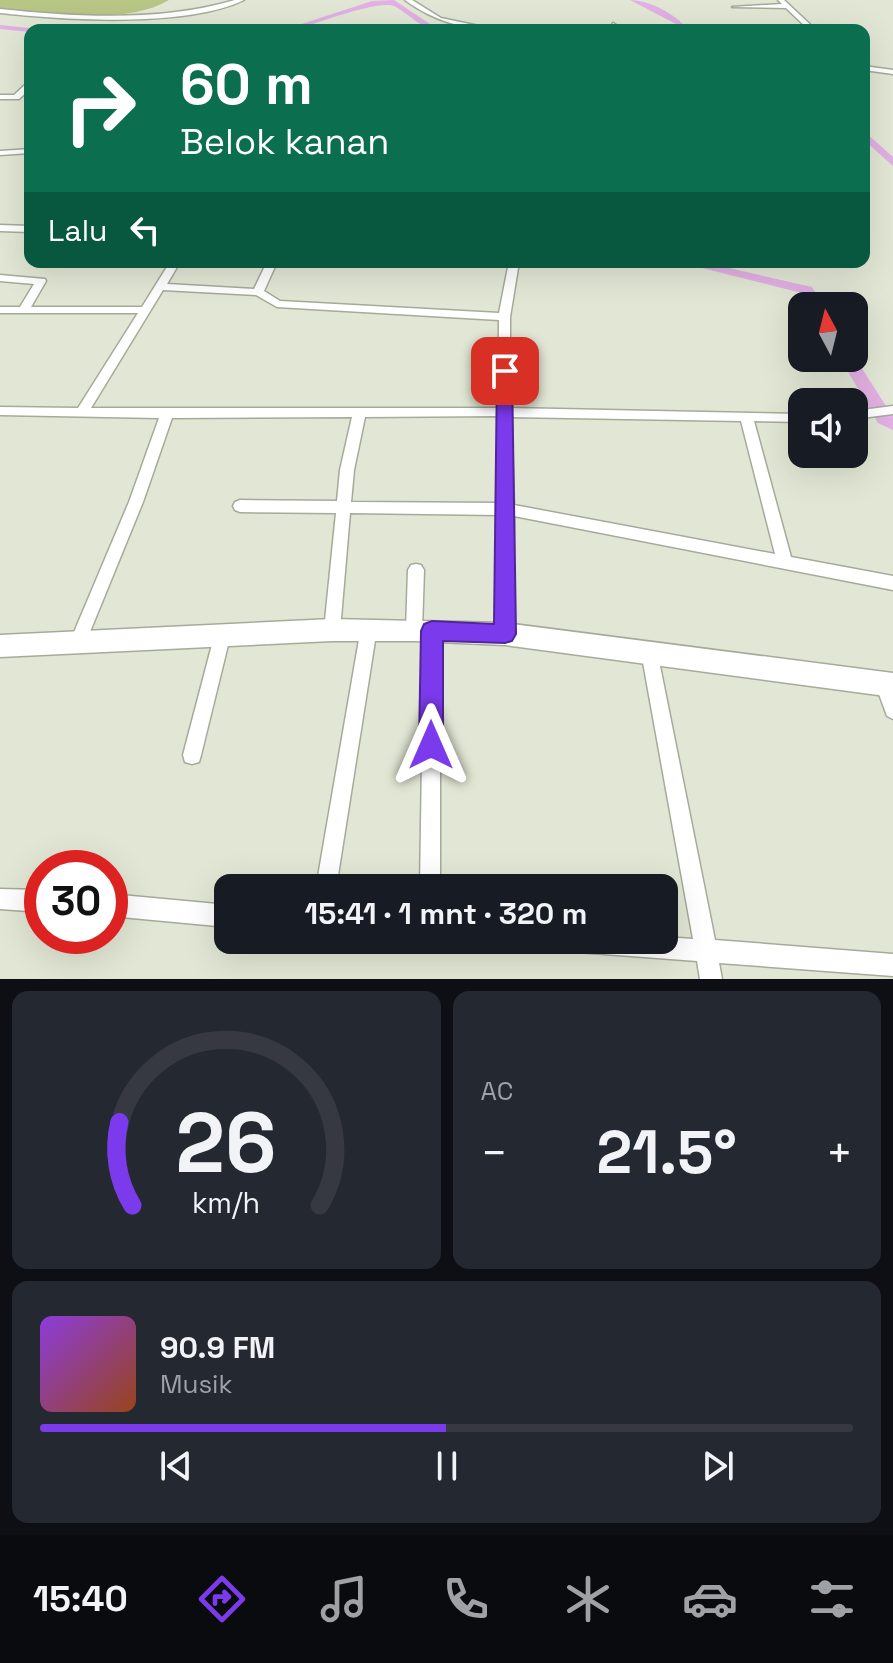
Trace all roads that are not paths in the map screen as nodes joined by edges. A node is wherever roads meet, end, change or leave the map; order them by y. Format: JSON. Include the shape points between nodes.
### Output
{"nodes":[{"id":1,"x":207,"y":0,"type":"edge"},
{"id":2,"x":241,"y":0,"type":"edge"},
{"id":3,"x":408,"y":0,"type":"edge"},
{"id":4,"x":748,"y":0,"type":"edge"},
{"id":5,"x":781,"y":0,"type":"edge"},
{"id":6,"x":788,"y":6,"type":"junction"},
{"id":7,"x":735,"y":7,"type":"dead end"},
{"id":8,"x":754,"y":7,"type":"junction"},
{"id":9,"x":201,"y":9,"type":"junction"},
{"id":10,"x":0,"y":11,"type":"edge"},
{"id":11,"x":464,"y":24,"type":"edge"},
{"id":12,"x":807,"y":24,"type":"edge"},
{"id":13,"x":870,"y":69,"type":"edge"},
{"id":14,"x":893,"y":72,"type":"edge"},
{"id":15,"x":24,"y":90,"type":"edge"},
{"id":16,"x":0,"y":97,"type":"edge"},
{"id":17,"x":16,"y":97,"type":"junction"},
{"id":18,"x":24,"y":97,"type":"edge"},
{"id":19,"x":0,"y":109,"type":"edge"},
{"id":20,"x":24,"y":151,"type":"edge"},
{"id":21,"x":0,"y":153,"type":"edge"},
{"id":22,"x":0,"y":228,"type":"edge"},
{"id":23,"x":24,"y":229,"type":"edge"},
{"id":24,"x":172,"y":268,"type":"edge"},
{"id":25,"x":269,"y":268,"type":"edge"},
{"id":26,"x":512,"y":268,"type":"edge"},
{"id":27,"x":0,"y":278,"type":"edge"},
{"id":28,"x":161,"y":287,"type":"junction"},
{"id":29,"x":258,"y":292,"type":"junction"},
{"id":30,"x":0,"y":310,"type":"edge"},
{"id":31,"x":24,"y":310,"type":"junction"},
{"id":32,"x":147,"y":310,"type":"junction"},
{"id":33,"x":504,"y":317,"type":"junction"},
{"id":34,"x":893,"y":410,"type":"edge"},
{"id":35,"x":0,"y":411,"type":"edge"},
{"id":36,"x":83,"y":411,"type":"junction"},
{"id":37,"x":360,"y":411,"type":"junction"},
{"id":38,"x":504,"y":412,"type":"junction"},
{"id":39,"x":868,"y":413,"type":"edge"},
{"id":40,"x":167,"y":414,"type":"junction"},
{"id":41,"x":746,"y":417,"type":"junction"},
{"id":42,"x":788,"y":418,"type":"edge"},
{"id":43,"x":240,"y":506,"type":"dead end"},
{"id":44,"x":344,"y":507,"type":"junction"},
{"id":45,"x":507,"y":509,"type":"junction"},
{"id":46,"x":785,"y":562,"type":"junction"},
{"id":47,"x":416,"y":570,"type":"dead end"},
{"id":48,"x":893,"y":583,"type":"edge"},
{"id":49,"x":369,"y":628,"type":"junction"},
{"id":50,"x":332,"y":630,"type":"junction"},
{"id":51,"x":423,"y":630,"type":"junction"},
{"id":52,"x":505,"y":634,"type":"junction"},
{"id":53,"x":222,"y":637,"type":"junction"},
{"id":54,"x":77,"y":644,"type":"junction"},
{"id":55,"x":0,"y":646,"type":"edge"},
{"id":56,"x":649,"y":651,"type":"junction"},
{"id":57,"x":888,"y":684,"type":"edge"},
{"id":58,"x":893,"y":710,"type":"edge"},
{"id":59,"x":192,"y":755,"type":"dead end"},
{"id":60,"x":328,"y":874,"type":"edge"},
{"id":61,"x":430,"y":874,"type":"edge"},
{"id":62,"x":0,"y":899,"type":"edge"},
{"id":63,"x":24,"y":900,"type":"edge"},
{"id":64,"x":128,"y":907,"type":"edge"},
{"id":65,"x":214,"y":915,"type":"edge"},
{"id":66,"x":678,"y":949,"type":"edge"},
{"id":67,"x":707,"y":951,"type":"junction"},
{"id":68,"x":893,"y":965,"type":"edge"},
{"id":69,"x":711,"y":979,"type":"edge"}],
"edges":[{"from":1,"to":9,"type":"street"},
{"from":2,"to":9,"type":"street"},
{"from":3,"to":11,"type":"street","via":[[439,19]]},
{"from":4,"to":8,"type":"street"},
{"from":5,"to":6,"type":"street"},
{"from":6,"to":8,"type":"street"},
{"from":6,"to":12,"type":"street"},
{"from":7,"to":8,"type":"street"},
{"from":9,"to":10,"type":"street","via":[[69,17]]},
{"from":13,"to":14,"type":"street"},
{"from":15,"to":17,"type":"street"},
{"from":16,"to":17,"type":"street"},
{"from":17,"to":18,"type":"street"},
{"from":17,"to":19,"type":"street"},
{"from":20,"to":21,"type":"street"},
{"from":22,"to":23,"type":"street"},
{"from":24,"to":28,"type":"street"},
{"from":25,"to":29,"type":"street"},
{"from":26,"to":33,"type":"street"},
{"from":27,"to":31,"type":"street","via":[[41,281]]},
{"from":28,"to":29,"type":"street"},
{"from":28,"to":32,"type":"street"},
{"from":29,"to":33,"type":"street","via":[[277,304]]},
{"from":30,"to":31,"type":"street"},
{"from":31,"to":32,"type":"street"},
{"from":32,"to":36,"type":"street"},
{"from":33,"to":38,"type":"street"},
{"from":34,"to":39,"type":"street"},
{"from":35,"to":36,"type":"street"},
{"from":36,"to":40,"type":"street"},
{"from":37,"to":38,"type":"street"},
{"from":37,"to":40,"type":"street"},
{"from":37,"to":44,"type":"street"},
{"from":38,"to":41,"type":"street"},
{"from":38,"to":45,"type":"street"},
{"from":40,"to":54,"type":"street"},
{"from":41,"to":42,"type":"street"},
{"from":41,"to":46,"type":"street"},
{"from":43,"to":44,"type":"street"},
{"from":44,"to":45,"type":"street"},
{"from":44,"to":50,"type":"street"},
{"from":45,"to":46,"type":"street"},
{"from":45,"to":52,"type":"street"},
{"from":46,"to":48,"type":"street"},
{"from":47,"to":51,"type":"street"},
{"from":49,"to":50,"type":"highway"},
{"from":49,"to":51,"type":"highway"},
{"from":49,"to":60,"type":"street"},
{"from":50,"to":53,"type":"highway"},
{"from":51,"to":52,"type":"highway"},
{"from":51,"to":61,"type":"street"},
{"from":52,"to":56,"type":"highway"},
{"from":53,"to":54,"type":"highway"},
{"from":53,"to":59,"type":"street"},
{"from":54,"to":55,"type":"highway"},
{"from":56,"to":57,"type":"highway"},
{"from":56,"to":67,"type":"street"},
{"from":57,"to":58,"type":"street"},
{"from":62,"to":63,"type":"street"},
{"from":64,"to":65,"type":"street"},
{"from":66,"to":67,"type":"street"},
{"from":67,"to":68,"type":"street"},
{"from":67,"to":69,"type":"street"}]}
